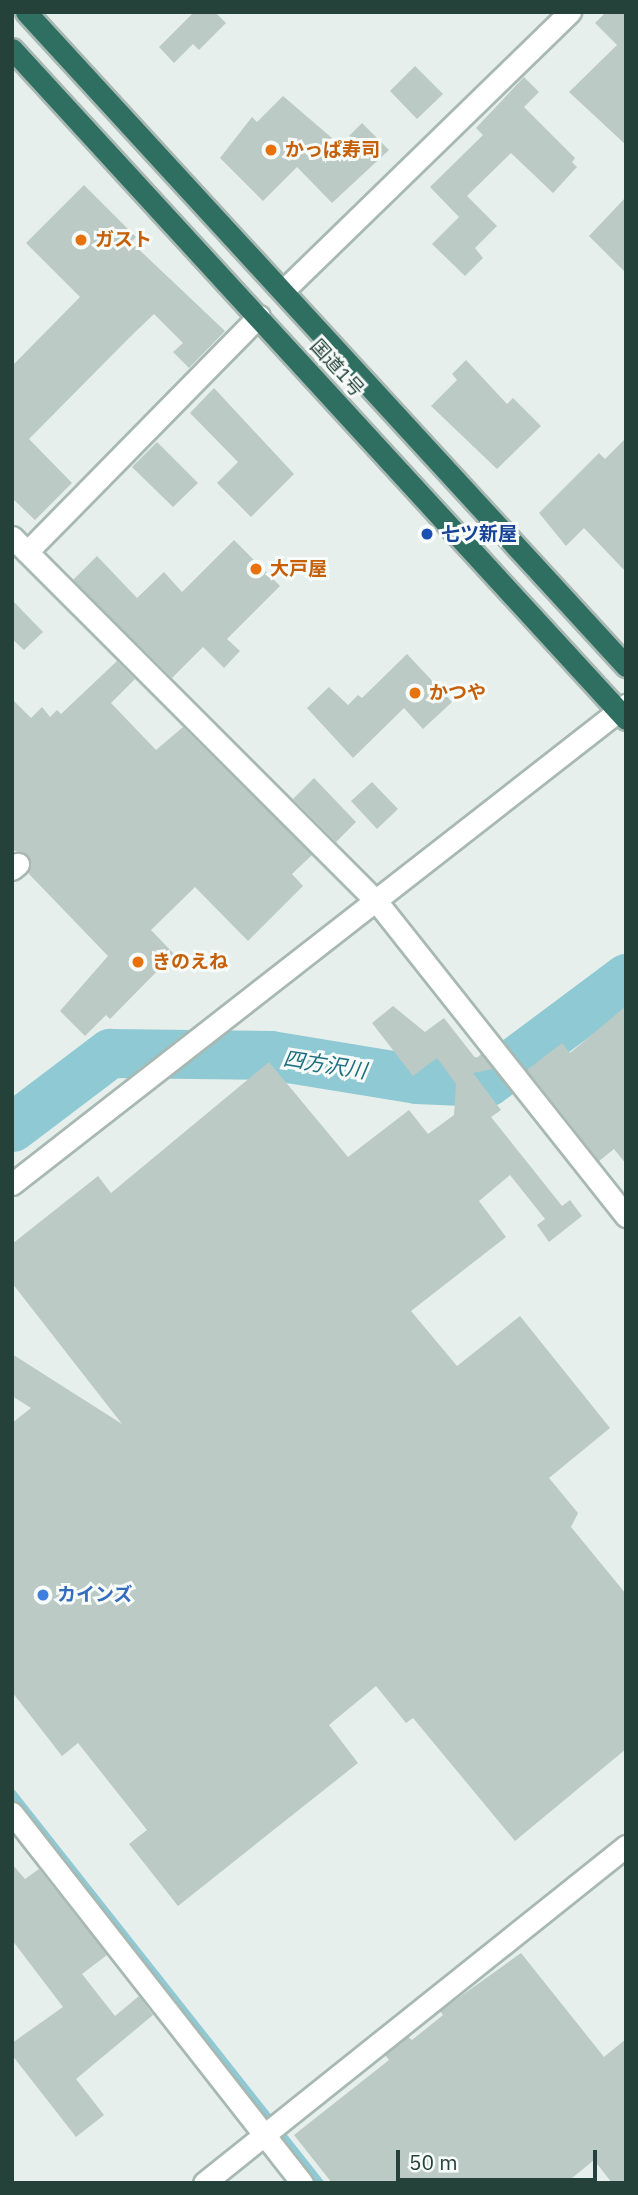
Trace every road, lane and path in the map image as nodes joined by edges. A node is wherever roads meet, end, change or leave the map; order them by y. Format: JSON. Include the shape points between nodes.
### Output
{"nodes":[{"id":1,"x":26,"y":12,"type":"edge"},
{"id":2,"x":570,"y":12,"type":"edge"},
{"id":3,"x":12,"y":49,"type":"edge"},
{"id":4,"x":284,"y":290,"type":"junction"},
{"id":5,"x":259,"y":316,"type":"junction"},
{"id":6,"x":19,"y":544,"type":"edge"},
{"id":7,"x":626,"y":666,"type":"edge"},
{"id":8,"x":623,"y":712,"type":"edge"},
{"id":9,"x":377,"y":902,"type":"junction"},
{"id":10,"x":12,"y":1184,"type":"edge"},
{"id":11,"x":626,"y":1216,"type":"edge"},
{"id":12,"x":12,"y":1813,"type":"edge"},
{"id":13,"x":626,"y":1846,"type":"edge"},
{"id":14,"x":264,"y":2135,"type":"junction"},
{"id":15,"x":204,"y":2183,"type":"edge"},
{"id":16,"x":302,"y":2183,"type":"edge"}],
"edges":[{"from":1,"to":4,"type":"highway","name":"国道1号"},
{"from":2,"to":4,"type":"street"},
{"from":3,"to":5,"type":"highway","name":"国道1号"},
{"from":4,"to":7,"type":"highway","name":"国道1号"},
{"from":5,"to":6,"type":"street"},
{"from":5,"to":8,"type":"highway","name":"国道1号"},
{"from":6,"to":9,"type":"street"},
{"from":8,"to":9,"type":"street"},
{"from":9,"to":10,"type":"street"},
{"from":9,"to":11,"type":"street"},
{"from":12,"to":14,"type":"street"},
{"from":13,"to":14,"type":"street"},
{"from":14,"to":15,"type":"street"},
{"from":14,"to":16,"type":"street"}]}
